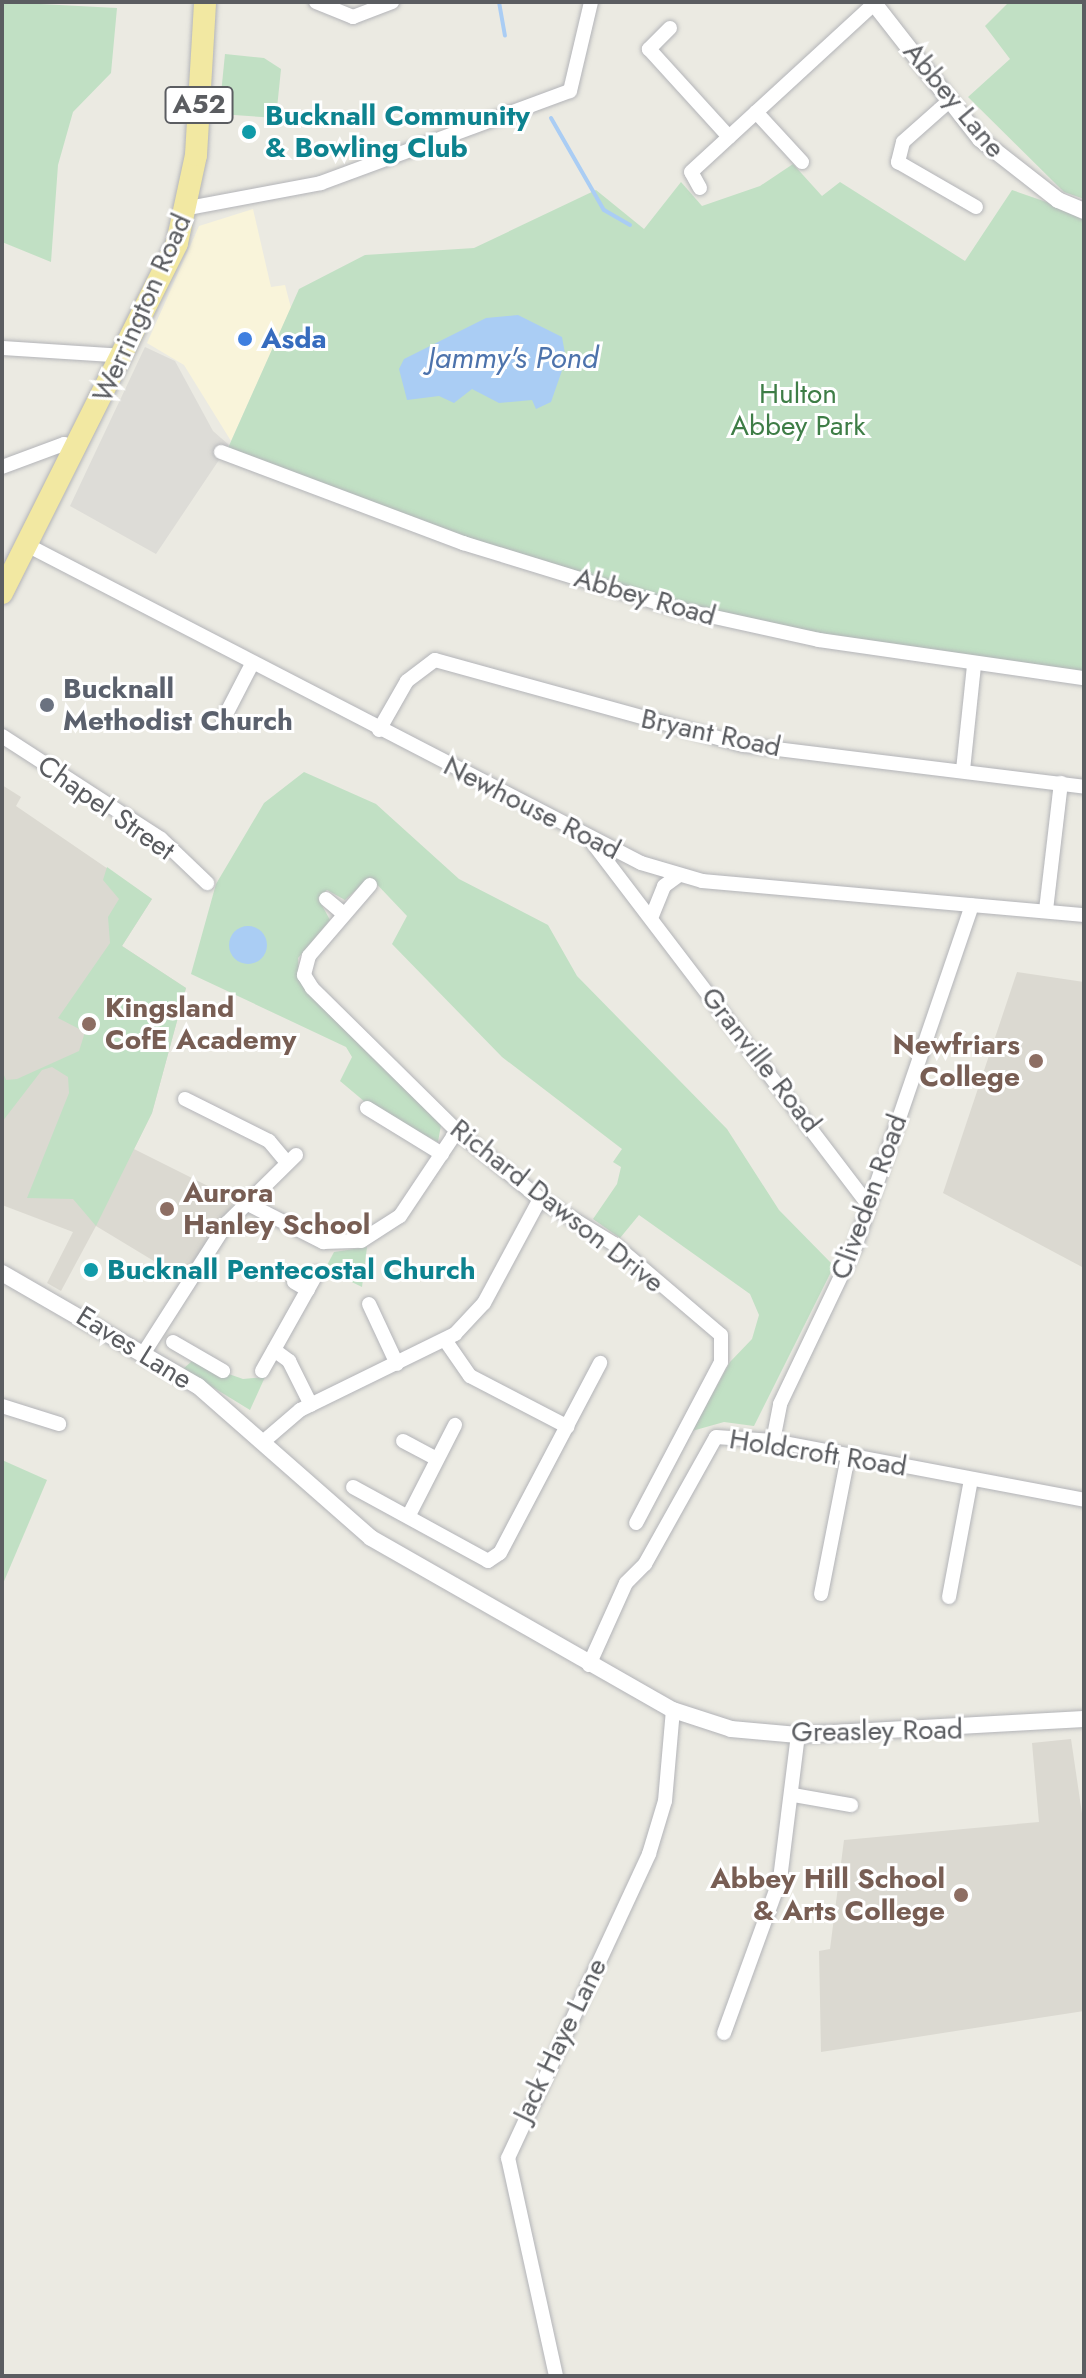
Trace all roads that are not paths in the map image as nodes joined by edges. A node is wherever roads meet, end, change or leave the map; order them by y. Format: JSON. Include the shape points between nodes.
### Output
{"nodes":[{"id":1,"x":205,"y":2,"type":"edge"},
{"id":2,"x":316,"y":2,"type":"edge"},
{"id":3,"x":392,"y":2,"type":"edge"},
{"id":4,"x":591,"y":2,"type":"edge"},
{"id":5,"x":874,"y":3,"type":"edge"},
{"id":6,"x":670,"y":28,"type":"dead end"},
{"id":7,"x":948,"y":102,"type":"junction"},
{"id":8,"x":756,"y":112,"type":"junction"},
{"id":9,"x":729,"y":137,"type":"junction"},
{"id":10,"x":802,"y":162,"type":"dead end"},
{"id":11,"x":700,"y":188,"type":"dead end"},
{"id":12,"x":976,"y":207,"type":"dead end"},
{"id":13,"x":188,"y":208,"type":"junction"},
{"id":14,"x":1084,"y":211,"type":"edge"},
{"id":15,"x":2,"y":348,"type":"edge"},
{"id":16,"x":125,"y":356,"type":"junction"},
{"id":17,"x":78,"y":448,"type":"junction"},
{"id":18,"x":221,"y":452,"type":"dead end"},
{"id":19,"x":2,"y":467,"type":"edge"},
{"id":20,"x":27,"y":545,"type":"junction"},
{"id":21,"x":2,"y":593,"type":"edge"},
{"id":22,"x":251,"y":666,"type":"junction"},
{"id":23,"x":974,"y":666,"type":"junction"},
{"id":24,"x":1084,"y":678,"type":"edge"},
{"id":25,"x":223,"y":720,"type":"dead end"},
{"id":26,"x":379,"y":730,"type":"junction"},
{"id":27,"x":2,"y":736,"type":"edge"},
{"id":28,"x":963,"y":770,"type":"junction"},
{"id":29,"x":1061,"y":783,"type":"junction"},
{"id":30,"x":1084,"y":787,"type":"edge"},
{"id":31,"x":589,"y":839,"type":"junction"},
{"id":32,"x":679,"y":875,"type":"junction"},
{"id":33,"x":207,"y":883,"type":"dead end"},
{"id":34,"x":370,"y":885,"type":"dead end"},
{"id":35,"x":326,"y":899,"type":"dead end"},
{"id":36,"x":972,"y":905,"type":"junction"},
{"id":37,"x":1046,"y":910,"type":"junction"},
{"id":38,"x":344,"y":914,"type":"junction"},
{"id":39,"x":1084,"y":915,"type":"edge"},
{"id":40,"x":652,"y":916,"type":"junction"},
{"id":41,"x":185,"y":1099,"type":"dead end"},
{"id":42,"x":367,"y":1108,"type":"dead end"},
{"id":43,"x":457,"y":1131,"type":"junction"},
{"id":44,"x":442,"y":1154,"type":"junction"},
{"id":45,"x":540,"y":1199,"type":"junction"},
{"id":46,"x":244,"y":1202,"type":"junction"},
{"id":47,"x":868,"y":1204,"type":"junction"},
{"id":48,"x":2,"y":1273,"type":"edge"},
{"id":49,"x":317,"y":1273,"type":"dead end"},
{"id":50,"x":294,"y":1282,"type":"dead end"},
{"id":51,"x":308,"y":1290,"type":"junction"},
{"id":52,"x":369,"y":1304,"type":"dead end"},
{"id":53,"x":445,"y":1340,"type":"junction"},
{"id":54,"x":173,"y":1342,"type":"dead end"},
{"id":55,"x":187,"y":1350,"type":"junction"},
{"id":56,"x":274,"y":1350,"type":"junction"},
{"id":57,"x":145,"y":1351,"type":"junction"},
{"id":58,"x":600,"y":1363,"type":"dead end"},
{"id":59,"x":397,"y":1364,"type":"junction"},
{"id":60,"x":173,"y":1370,"type":"junction"},
{"id":61,"x":223,"y":1371,"type":"dead end"},
{"id":62,"x":262,"y":1371,"type":"dead end"},
{"id":63,"x":311,"y":1405,"type":"junction"},
{"id":64,"x":2,"y":1406,"type":"edge"},
{"id":65,"x":59,"y":1424,"type":"dead end"},
{"id":66,"x":455,"y":1425,"type":"dead end"},
{"id":67,"x":568,"y":1427,"type":"junction"},
{"id":68,"x":261,"y":1438,"type":"junction"},
{"id":69,"x":403,"y":1441,"type":"dead end"},
{"id":70,"x":773,"y":1441,"type":"junction"},
{"id":71,"x":848,"y":1457,"type":"junction"},
{"id":72,"x":435,"y":1458,"type":"junction"},
{"id":73,"x":971,"y":1479,"type":"junction"},
{"id":74,"x":353,"y":1487,"type":"dead end"},
{"id":75,"x":1084,"y":1500,"type":"edge"},
{"id":76,"x":410,"y":1513,"type":"junction"},
{"id":77,"x":636,"y":1523,"type":"dead end"},
{"id":78,"x":821,"y":1594,"type":"dead end"},
{"id":79,"x":949,"y":1597,"type":"dead end"},
{"id":80,"x":589,"y":1665,"type":"junction"},
{"id":81,"x":673,"y":1710,"type":"junction"},
{"id":82,"x":1084,"y":1719,"type":"edge"},
{"id":83,"x":798,"y":1735,"type":"junction"},
{"id":84,"x":794,"y":1795,"type":"junction"},
{"id":85,"x":851,"y":1805,"type":"dead end"},
{"id":86,"x":724,"y":2033,"type":"dead end"},
{"id":87,"x":556,"y":2376,"type":"edge"}],
"edges":[{"from":1,"to":13,"type":"highway","name":"Werrington Road","number":"A52"},
{"from":2,"to":3,"type":"street","via":[[353,17]]},
{"from":4,"to":13,"type":"street","via":[[570,91],[321,183]]},
{"from":5,"to":7,"type":"street","name":"Abbey Lane"},
{"from":5,"to":8,"type":"street"},
{"from":6,"to":9,"type":"street","via":[[649,49]]},
{"from":7,"to":12,"type":"street","via":[[903,142],[898,162]]},
{"from":7,"to":14,"type":"street","name":"Abbey Lane","via":[[1009,164]]},
{"from":8,"to":9,"type":"street"},
{"from":8,"to":10,"type":"street"},
{"from":9,"to":11,"type":"street","via":[[691,172]]},
{"from":13,"to":16,"type":"highway","name":"Werrington Road","number":"A52"},
{"from":15,"to":16,"type":"street"},
{"from":16,"to":17,"type":"highway","name":"Werrington Road","number":"A52"},
{"from":17,"to":19,"type":"street","via":[[64,444]]},
{"from":17,"to":20,"type":"highway","name":"Werrington Road","number":"A52"},
{"from":18,"to":23,"type":"street","name":"Abbey Road","via":[[463,543],[678,609]]},
{"from":20,"to":21,"type":"highway","name":"Werrington Road","number":"A52"},
{"from":20,"to":22,"type":"street","name":"Newhouse Road"},
{"from":22,"to":25,"type":"street"},
{"from":22,"to":26,"type":"street","name":"Newhouse Road"},
{"from":23,"to":24,"type":"street","name":"Abbey Road"},
{"from":23,"to":28,"type":"street"},
{"from":26,"to":28,"type":"street","name":"Bryant Road","via":[[407,681],[435,660],[744,745]]},
{"from":26,"to":31,"type":"street","name":"Newhouse Road"},
{"from":27,"to":33,"type":"street","name":"Chapel Street","via":[[161,839]]},
{"from":28,"to":29,"type":"street","name":"Bryant Road"},
{"from":29,"to":30,"type":"street","name":"Bryant Road"},
{"from":29,"to":37,"type":"street"},
{"from":31,"to":32,"type":"street","name":"Newhouse Road"},
{"from":31,"to":40,"type":"street","name":"Granville Road"},
{"from":32,"to":36,"type":"street","name":"Newhouse Road"},
{"from":32,"to":40,"type":"street","via":[[664,886]]},
{"from":34,"to":38,"type":"street","name":"Richard Dawson Drive"},
{"from":35,"to":38,"type":"street"},
{"from":36,"to":37,"type":"street","name":"Newhouse Road"},
{"from":36,"to":47,"type":"street","name":"Cliveden Road"},
{"from":37,"to":39,"type":"street","name":"Newhouse Road"},
{"from":38,"to":43,"type":"street","name":"Richard Dawson Drive","via":[[309,956],[304,975]]},
{"from":40,"to":47,"type":"street","name":"Granville Road"},
{"from":41,"to":46,"type":"street","via":[[269,1141],[291,1158]]},
{"from":42,"to":44,"type":"street"},
{"from":43,"to":44,"type":"street"},
{"from":43,"to":45,"type":"street","name":"Richard Dawson Drive"},
{"from":44,"to":46,"type":"street","via":[[400,1216],[361,1241],[312,1238]]},
{"from":45,"to":53,"type":"street","via":[[484,1303]]},
{"from":45,"to":77,"type":"street","name":"Richard Dawson Drive","via":[[614,1244],[721,1335],[721,1362]]},
{"from":46,"to":57,"type":"street"},
{"from":47,"to":70,"type":"street","name":"Cliveden Road","via":[[780,1404]]},
{"from":48,"to":57,"type":"street","name":"Eaves Lane"},
{"from":49,"to":51,"type":"street"},
{"from":50,"to":51,"type":"street"},
{"from":51,"to":56,"type":"street"},
{"from":52,"to":59,"type":"street"},
{"from":53,"to":59,"type":"street"},
{"from":53,"to":67,"type":"street","via":[[470,1376]]},
{"from":54,"to":55,"type":"street"},
{"from":55,"to":60,"type":"street"},
{"from":55,"to":61,"type":"street"},
{"from":56,"to":62,"type":"street"},
{"from":56,"to":63,"type":"street","via":[[289,1361]]},
{"from":57,"to":60,"type":"street","name":"Eaves Lane"},
{"from":58,"to":67,"type":"street"},
{"from":59,"to":63,"type":"street"},
{"from":60,"to":68,"type":"street","name":"Eaves Lane"},
{"from":63,"to":68,"type":"street"},
{"from":64,"to":65,"type":"street"},
{"from":66,"to":72,"type":"street"},
{"from":67,"to":76,"type":"street","via":[[500,1553],[488,1561]]},
{"from":68,"to":80,"type":"street","name":"Eaves Lane","via":[[371,1538]]},
{"from":69,"to":72,"type":"street"},
{"from":70,"to":71,"type":"street","name":"Holdcroft Road"},
{"from":70,"to":80,"type":"street","name":"Holdcroft Road","via":[[727,1434],[707,1448],[645,1564],[626,1583]]},
{"from":71,"to":73,"type":"street","name":"Holdcroft Road"},
{"from":71,"to":78,"type":"street"},
{"from":72,"to":76,"type":"street"},
{"from":73,"to":75,"type":"street","name":"Holdcroft Road"},
{"from":73,"to":79,"type":"street"},
{"from":74,"to":76,"type":"street"},
{"from":80,"to":81,"type":"street","name":"Greasley Road"},
{"from":81,"to":83,"type":"street","name":"Greasley Road","via":[[731,1729]]},
{"from":81,"to":87,"type":"street","name":"Jack Haye Lane","via":[[665,1801],[649,1854],[508,2158]]},
{"from":82,"to":83,"type":"street","name":"Greasley Road"},
{"from":83,"to":84,"type":"street"},
{"from":84,"to":85,"type":"street"},
{"from":84,"to":86,"type":"street","via":[[780,1879]]}]}
